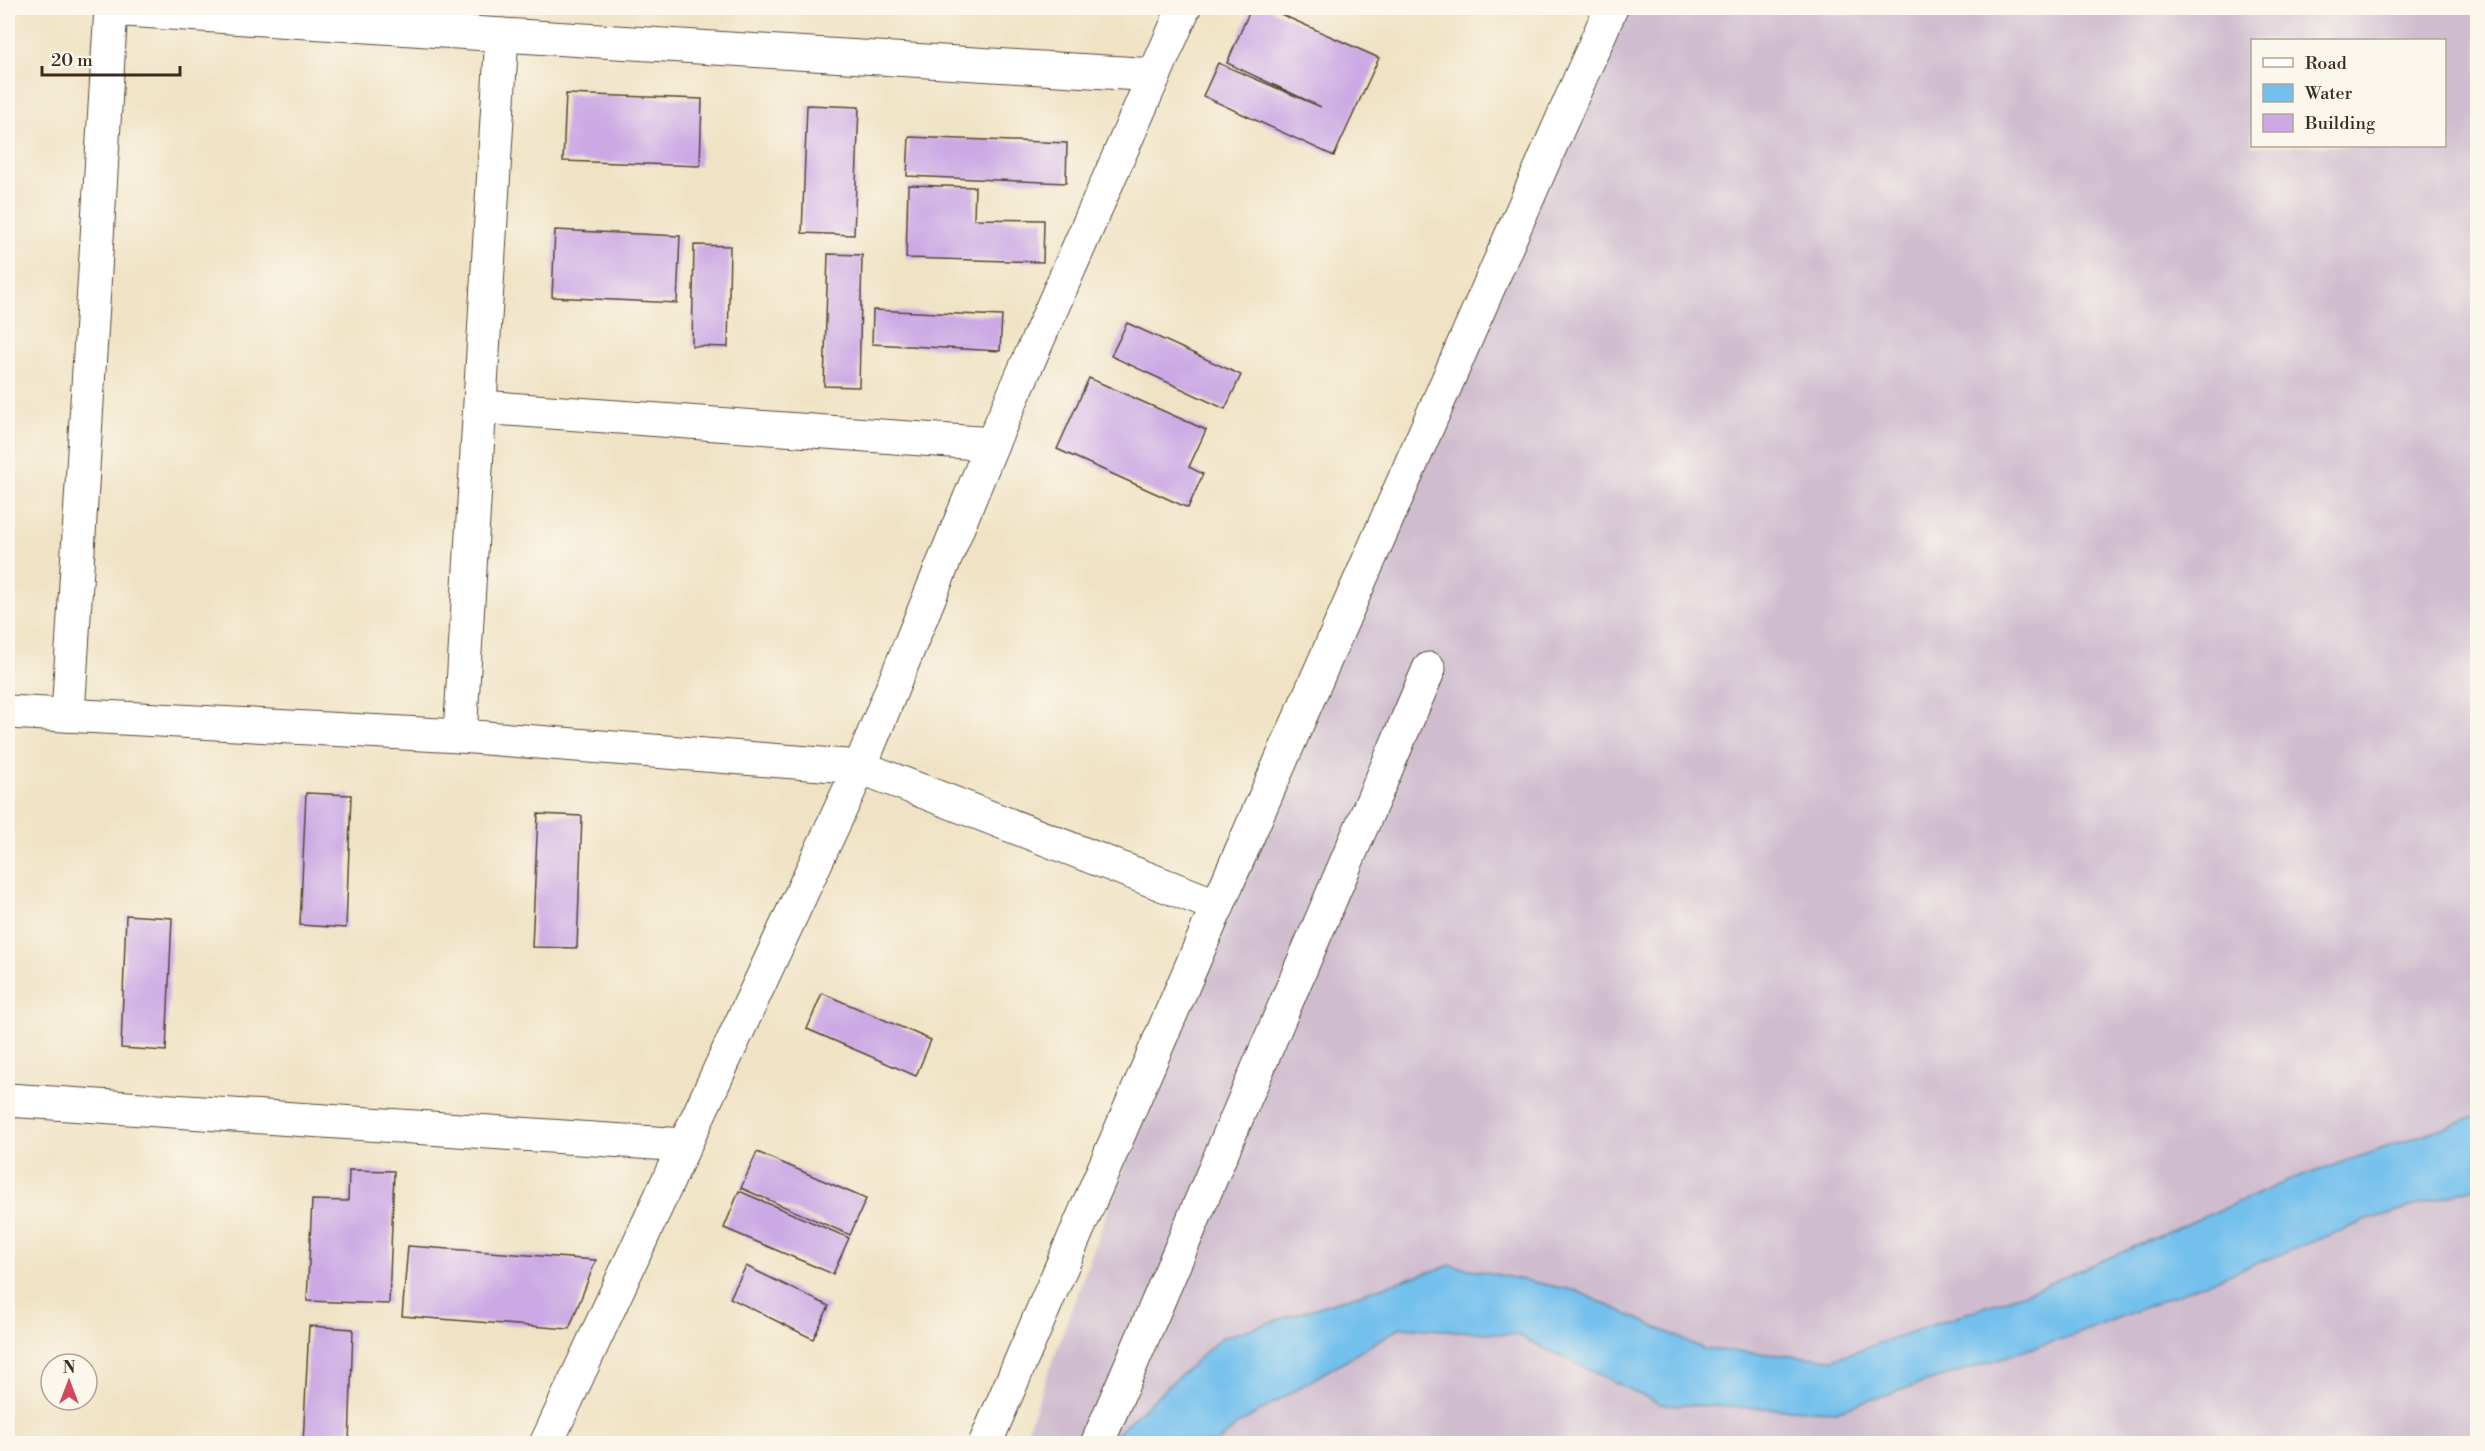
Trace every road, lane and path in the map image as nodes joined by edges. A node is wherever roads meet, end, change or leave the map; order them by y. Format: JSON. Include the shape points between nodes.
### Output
{"nodes":[{"id":1,"x":111,"y":8,"type":"edge"},
{"id":2,"x":1184,"y":8,"type":"edge"},
{"id":3,"x":1611,"y":8,"type":"edge"},
{"id":4,"x":502,"y":35,"type":"junction"},
{"id":5,"x":1155,"y":75,"type":"junction"},
{"id":6,"x":481,"y":407,"type":"junction"},
{"id":7,"x":992,"y":444,"type":"junction"},
{"id":8,"x":1429,"y":669,"type":"dead end"},
{"id":9,"x":8,"y":712,"type":"edge"},
{"id":10,"x":68,"y":715,"type":"junction"},
{"id":11,"x":460,"y":736,"type":"junction"},
{"id":12,"x":860,"y":766,"type":"junction"},
{"id":13,"x":1218,"y":906,"type":"junction"},
{"id":14,"x":8,"y":1100,"type":"edge"},
{"id":15,"x":684,"y":1145,"type":"junction"},
{"id":16,"x":546,"y":1443,"type":"edge"},
{"id":17,"x":985,"y":1443,"type":"edge"},
{"id":18,"x":1097,"y":1443,"type":"edge"}],
"edges":[{"from":1,"to":4,"type":"street"},
{"from":1,"to":10,"type":"street"},
{"from":2,"to":5,"type":"street"},
{"from":3,"to":13,"type":"street"},
{"from":4,"to":5,"type":"street"},
{"from":4,"to":6,"type":"street"},
{"from":5,"to":7,"type":"street"},
{"from":6,"to":7,"type":"street"},
{"from":6,"to":11,"type":"street"},
{"from":7,"to":12,"type":"street"},
{"from":8,"to":18,"type":"street"},
{"from":9,"to":10,"type":"street"},
{"from":10,"to":11,"type":"street"},
{"from":11,"to":12,"type":"street"},
{"from":12,"to":13,"type":"street"},
{"from":12,"to":15,"type":"street"},
{"from":13,"to":17,"type":"street"},
{"from":14,"to":15,"type":"street"},
{"from":15,"to":16,"type":"street"}]}
